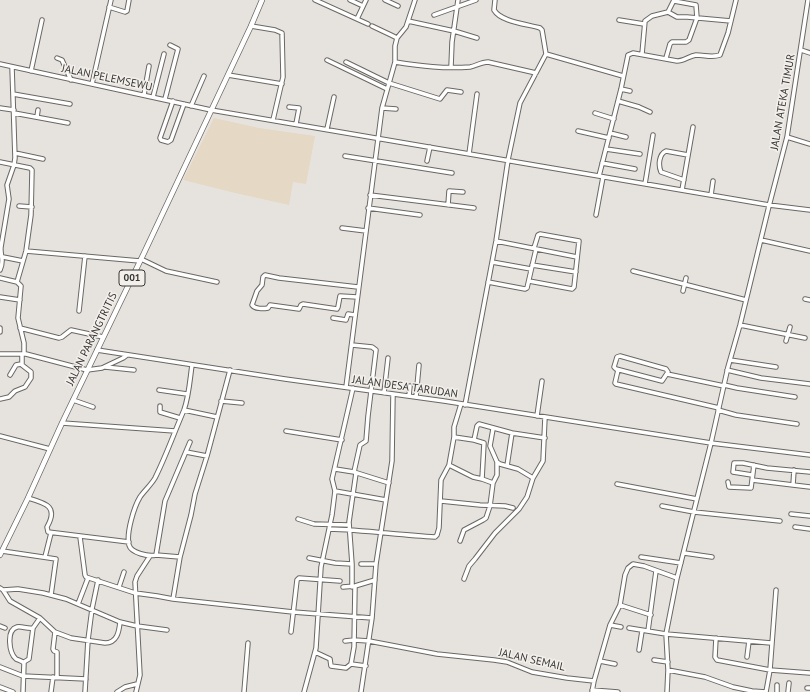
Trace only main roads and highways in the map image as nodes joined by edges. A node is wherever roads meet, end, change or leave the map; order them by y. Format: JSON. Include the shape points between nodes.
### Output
{"nodes":[{"id":1,"x":262,"y":0,"type":"edge"},
{"id":2,"x":1,"y":553,"type":"edge"}],
"edges":[{"from":1,"to":2,"type":"main road","name":"JALAN PARANGTRITIS","number":"001"}]}
